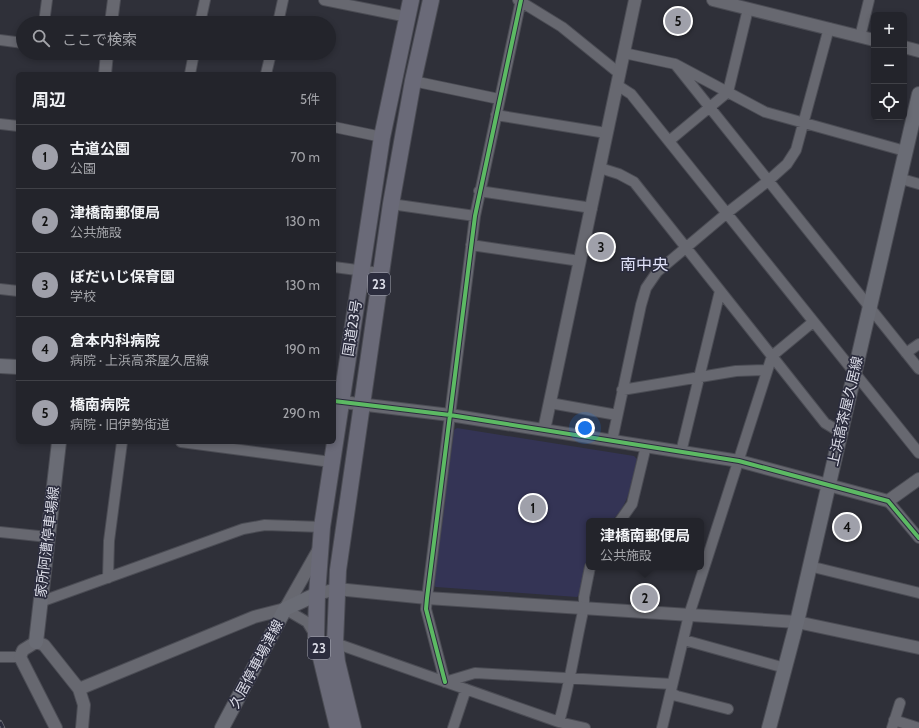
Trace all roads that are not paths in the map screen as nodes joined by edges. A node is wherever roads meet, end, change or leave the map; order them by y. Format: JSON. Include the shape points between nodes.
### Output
{"nodes":[{"id":1,"x":47,"y":0,"type":"edge"},
{"id":2,"x":114,"y":0,"type":"edge"},
{"id":3,"x":205,"y":0,"type":"edge"},
{"id":4,"x":283,"y":0,"type":"edge"},
{"id":5,"x":324,"y":0,"type":"edge"},
{"id":6,"x":412,"y":0,"type":"edge"},
{"id":7,"x":431,"y":0,"type":"edge"},
{"id":8,"x":520,"y":0,"type":"edge"},
{"id":9,"x":636,"y":0,"type":"edge"},
{"id":10,"x":713,"y":0,"type":"edge"},
{"id":11,"x":869,"y":0,"type":"edge"},
{"id":12,"x":744,"y":5,"type":"edge"},
{"id":13,"x":45,"y":16,"type":"edge"},
{"id":14,"x":112,"y":16,"type":"edge"},
{"id":15,"x":202,"y":16,"type":"edge"},
{"id":16,"x":280,"y":16,"type":"edge"},
{"id":17,"x":408,"y":16,"type":"junction"},
{"id":18,"x":829,"y":28,"type":"junction"},
{"id":19,"x":860,"y":36,"type":"junction"},
{"id":20,"x":871,"y":39,"type":"edge"},
{"id":21,"x":0,"y":40,"type":"edge"},
{"id":22,"x":16,"y":42,"type":"edge"},
{"id":23,"x":907,"y":48,"type":"edge"},
{"id":24,"x":919,"y":51,"type":"edge"},
{"id":25,"x":624,"y":53,"type":"junction"},
{"id":26,"x":106,"y":60,"type":"edge"},
{"id":27,"x":193,"y":60,"type":"edge"},
{"id":28,"x":269,"y":60,"type":"edge"},
{"id":29,"x":675,"y":64,"type":"junction"},
{"id":30,"x":105,"y":72,"type":"edge"},
{"id":31,"x":190,"y":72,"type":"edge"},
{"id":32,"x":266,"y":72,"type":"edge"},
{"id":33,"x":618,"y":79,"type":"junction"},
{"id":34,"x":414,"y":81,"type":"junction"},
{"id":35,"x":728,"y":92,"type":"junction"},
{"id":36,"x":919,"y":94,"type":"edge"},
{"id":37,"x":499,"y":99,"type":"junction"},
{"id":38,"x":711,"y":108,"type":"junction"},
{"id":39,"x":496,"y":115,"type":"junction"},
{"id":40,"x":804,"y":123,"type":"junction"},
{"id":41,"x":0,"y":124,"type":"edge"},
{"id":42,"x":16,"y":126,"type":"edge"},
{"id":43,"x":336,"y":127,"type":"edge"},
{"id":44,"x":606,"y":134,"type":"junction"},
{"id":45,"x":382,"y":137,"type":"junction"},
{"id":46,"x":669,"y":141,"type":"junction"},
{"id":47,"x":905,"y":151,"type":"junction"},
{"id":48,"x":600,"y":168,"type":"junction"},
{"id":49,"x":898,"y":178,"type":"junction"},
{"id":50,"x":768,"y":181,"type":"junction"},
{"id":51,"x":919,"y":184,"type":"edge"},
{"id":52,"x":479,"y":191,"type":"junction"},
{"id":53,"x":391,"y":204,"type":"junction"},
{"id":54,"x":592,"y":208,"type":"junction"},
{"id":55,"x":727,"y":213,"type":"junction"},
{"id":56,"x":475,"y":216,"type":"junction"},
{"id":57,"x":471,"y":244,"type":"junction"},
{"id":58,"x":684,"y":247,"type":"junction"},
{"id":59,"x":580,"y":261,"type":"junction"},
{"id":60,"x":336,"y":267,"type":"edge"},
{"id":61,"x":360,"y":270,"type":"junction"},
{"id":62,"x":380,"y":273,"type":"junction"},
{"id":63,"x":0,"y":289,"type":"edge"},
{"id":64,"x":720,"y":290,"type":"junction"},
{"id":65,"x":16,"y":292,"type":"edge"},
{"id":66,"x":868,"y":308,"type":"junction"},
{"id":67,"x":813,"y":322,"type":"junction"},
{"id":68,"x":919,"y":344,"type":"edge"},
{"id":69,"x":906,"y":353,"type":"junction"},
{"id":70,"x":772,"y":356,"type":"junction"},
{"id":71,"x":0,"y":366,"type":"edge"},
{"id":72,"x":16,"y":367,"type":"edge"},
{"id":73,"x":919,"y":369,"type":"edge"},
{"id":74,"x":767,"y":370,"type":"junction"},
{"id":75,"x":854,"y":373,"type":"junction"},
{"id":76,"x":699,"y":377,"type":"junction"},
{"id":77,"x":622,"y":390,"type":"junction"},
{"id":78,"x":337,"y":401,"type":"edge"},
{"id":79,"x":361,"y":404,"type":"junction"},
{"id":80,"x":550,"y":404,"type":"junction"},
{"id":81,"x":336,"y":411,"type":"edge"},
{"id":82,"x":450,"y":415,"type":"junction"},
{"id":83,"x":617,"y":415,"type":"junction"},
{"id":84,"x":544,"y":430,"type":"junction"},
{"id":85,"x":840,"y":432,"type":"junction"},
{"id":86,"x":612,"y":441,"type":"junction"},
{"id":87,"x":60,"y":444,"type":"edge"},
{"id":88,"x":122,"y":444,"type":"edge"},
{"id":89,"x":197,"y":444,"type":"edge"},
{"id":90,"x":333,"y":444,"type":"edge"},
{"id":91,"x":646,"y":446,"type":"junction"},
{"id":92,"x":681,"y":452,"type":"junction"},
{"id":93,"x":919,"y":454,"type":"edge"},
{"id":94,"x":739,"y":461,"type":"junction"},
{"id":95,"x":331,"y":462,"type":"junction"},
{"id":96,"x":919,"y":479,"type":"edge"},
{"id":97,"x":827,"y":486,"type":"junction"},
{"id":98,"x":888,"y":501,"type":"junction"},
{"id":99,"x":622,"y":518,"type":"edge"},
{"id":100,"x":322,"y":527,"type":"junction"},
{"id":101,"x":0,"y":532,"type":"edge"},
{"id":102,"x":48,"y":537,"type":"junction"},
{"id":103,"x":919,"y":538,"type":"edge"},
{"id":104,"x":320,"y":547,"type":"junction"},
{"id":105,"x":809,"y":566,"type":"junction"},
{"id":106,"x":704,"y":569,"type":"edge"},
{"id":107,"x":589,"y":570,"type":"edge"},
{"id":108,"x":704,"y":570,"type":"edge"},
{"id":109,"x":108,"y":578,"type":"junction"},
{"id":110,"x":337,"y":589,"type":"junction"},
{"id":111,"x":919,"y":593,"type":"edge"},
{"id":112,"x":317,"y":594,"type":"junction"},
{"id":113,"x":427,"y":598,"type":"junction"},
{"id":114,"x":40,"y":602,"type":"junction"},
{"id":115,"x":584,"y":608,"type":"junction"},
{"id":116,"x":285,"y":609,"type":"junction"},
{"id":117,"x":689,"y":615,"type":"junction"},
{"id":118,"x":797,"y":622,"type":"junction"},
{"id":119,"x":316,"y":637,"type":"junction"},
{"id":120,"x":684,"y":640,"type":"junction"},
{"id":121,"x":36,"y":642,"type":"junction"},
{"id":122,"x":335,"y":643,"type":"junction"},
{"id":123,"x":919,"y":648,"type":"edge"},
{"id":124,"x":0,"y":657,"type":"edge"},
{"id":125,"x":20,"y":657,"type":"junction"},
{"id":126,"x":785,"y":668,"type":"junction"},
{"id":127,"x":569,"y":679,"type":"junction"},
{"id":128,"x":445,"y":682,"type":"junction"},
{"id":129,"x":79,"y":689,"type":"junction"},
{"id":130,"x":466,"y":689,"type":"junction"},
{"id":131,"x":672,"y":689,"type":"junction"},
{"id":132,"x":900,"y":703,"type":"dead end"},
{"id":133,"x":728,"y":709,"type":"dead end"},
{"id":134,"x":559,"y":722,"type":"junction"},
{"id":135,"x":893,"y":724,"type":"edge"},
{"id":136,"x":56,"y":728,"type":"edge"},
{"id":137,"x":82,"y":728,"type":"edge"},
{"id":138,"x":222,"y":728,"type":"edge"},
{"id":139,"x":338,"y":728,"type":"edge"},
{"id":140,"x":353,"y":728,"type":"edge"},
{"id":141,"x":453,"y":728,"type":"edge"},
{"id":142,"x":585,"y":728,"type":"edge"},
{"id":143,"x":662,"y":728,"type":"edge"},
{"id":144,"x":769,"y":728,"type":"edge"},
{"id":145,"x":919,"y":728,"type":"edge"}],
"edges":[{"from":1,"to":13,"type":"street"},
{"from":2,"to":14,"type":"street"},
{"from":3,"to":15,"type":"street"},
{"from":4,"to":16,"type":"street"},
{"from":5,"to":17,"type":"street"},
{"from":6,"to":17,"type":"highway","name":"国道23号","number":"23"},
{"from":7,"to":34,"type":"highway","name":"国道23号","number":"23"},
{"from":8,"to":33,"type":"street","via":[[562,27]]},
{"from":8,"to":37,"type":"street"},
{"from":9,"to":25,"type":"street"},
{"from":10,"to":12,"type":"street"},
{"from":11,"to":19,"type":"street"},
{"from":12,"to":18,"type":"street"},
{"from":12,"to":35,"type":"street"},
{"from":17,"to":45,"type":"highway","name":"国道23号","number":"23"},
{"from":18,"to":19,"type":"street"},
{"from":18,"to":40,"type":"street"},
{"from":19,"to":20,"type":"street"},
{"from":21,"to":22,"type":"street"},
{"from":23,"to":24,"type":"street"},
{"from":25,"to":29,"type":"street"},
{"from":25,"to":33,"type":"street"},
{"from":26,"to":30,"type":"street"},
{"from":27,"to":31,"type":"street"},
{"from":28,"to":32,"type":"street"},
{"from":29,"to":35,"type":"street"},
{"from":29,"to":38,"type":"street"},
{"from":33,"to":44,"type":"street"},
{"from":33,"to":46,"type":"street"},
{"from":34,"to":37,"type":"street"},
{"from":34,"to":53,"type":"highway","name":"国道23号","number":"23"},
{"from":35,"to":38,"type":"street"},
{"from":35,"to":40,"type":"street","via":[[765,112]]},
{"from":36,"to":47,"type":"main road","name":"上浜高茶屋久居線"},
{"from":37,"to":39,"type":"street"},
{"from":38,"to":46,"type":"street"},
{"from":38,"to":50,"type":"street"},
{"from":39,"to":44,"type":"street"},
{"from":39,"to":52,"type":"street"},
{"from":40,"to":47,"type":"street"},
{"from":40,"to":50,"type":"street","via":[[794,155]]},
{"from":41,"to":42,"type":"street"},
{"from":43,"to":45,"type":"street"},
{"from":44,"to":48,"type":"street"},
{"from":45,"to":61,"type":"highway","name":"国道23号","number":"23"},
{"from":46,"to":55,"type":"street"},
{"from":47,"to":49,"type":"main road","name":"上浜高茶屋久居線"},
{"from":48,"to":54,"type":"street"},
{"from":48,"to":58,"type":"street","via":[[634,182]]},
{"from":49,"to":51,"type":"street"},
{"from":49,"to":66,"type":"main road","name":"上浜高茶屋久居線"},
{"from":50,"to":55,"type":"street"},
{"from":50,"to":66,"type":"street"},
{"from":52,"to":54,"type":"street"},
{"from":52,"to":56,"type":"street"},
{"from":53,"to":56,"type":"street"},
{"from":53,"to":62,"type":"highway","name":"国道23号","number":"23"},
{"from":54,"to":59,"type":"street"},
{"from":55,"to":58,"type":"street"},
{"from":55,"to":67,"type":"street"},
{"from":56,"to":57,"type":"street"},
{"from":57,"to":59,"type":"street"},
{"from":57,"to":82,"type":"street"},
{"from":58,"to":64,"type":"street"},
{"from":58,"to":77,"type":"street","via":[[657,272],[646,288]]},
{"from":59,"to":80,"type":"street"},
{"from":60,"to":61,"type":"street"},
{"from":61,"to":62,"type":"street"},
{"from":61,"to":78,"type":"highway","name":"国道23号","number":"23"},
{"from":62,"to":79,"type":"highway","name":"国道23号","number":"23"},
{"from":63,"to":65,"type":"street"},
{"from":64,"to":70,"type":"street"},
{"from":64,"to":76,"type":"street"},
{"from":66,"to":69,"type":"street"},
{"from":66,"to":75,"type":"main road","name":"上浜高茶屋久居線"},
{"from":67,"to":70,"type":"street"},
{"from":67,"to":75,"type":"street"},
{"from":68,"to":69,"type":"street"},
{"from":69,"to":73,"type":"street"},
{"from":70,"to":74,"type":"street"},
{"from":70,"to":85,"type":"street","via":[[825,423]]},
{"from":71,"to":72,"type":"main road"},
{"from":74,"to":76,"type":"street","via":[[736,371]]},
{"from":74,"to":94,"type":"street"},
{"from":75,"to":85,"type":"main road","name":"上浜高茶屋久居線"},
{"from":75,"to":93,"type":"street"},
{"from":76,"to":77,"type":"street"},
{"from":76,"to":92,"type":"street"},
{"from":77,"to":83,"type":"street"},
{"from":78,"to":79,"type":"street"},
{"from":78,"to":81,"type":"highway","name":"国道23号","number":"23"},
{"from":79,"to":82,"type":"street"},
{"from":79,"to":110,"type":"highway","name":"国道23号","number":"23"},
{"from":80,"to":83,"type":"street"},
{"from":80,"to":84,"type":"street"},
{"from":82,"to":84,"type":"street"},
{"from":82,"to":113,"type":"street"},
{"from":83,"to":86,"type":"street"},
{"from":84,"to":86,"type":"street"},
{"from":85,"to":97,"type":"main road","name":"上浜高茶屋久居線"},
{"from":86,"to":91,"type":"street"},
{"from":87,"to":102,"type":"main road","name":"家所阿漕停車場線"},
{"from":88,"to":109,"type":"street","via":[[109,541]]},
{"from":89,"to":95,"type":"street"},
{"from":90,"to":95,"type":"highway","name":"国道23号","number":"23"},
{"from":91,"to":92,"type":"street"},
{"from":91,"to":99,"type":"street","via":[[632,504]]},
{"from":92,"to":94,"type":"street"},
{"from":94,"to":97,"type":"street"},
{"from":94,"to":106,"type":"street"},
{"from":95,"to":100,"type":"highway","name":"国道23号","number":"23"},
{"from":96,"to":98,"type":"street"},
{"from":97,"to":98,"type":"street"},
{"from":97,"to":105,"type":"main road","name":"上浜高茶屋久居線"},
{"from":98,"to":103,"type":"street"},
{"from":100,"to":104,"type":"highway","name":"国道23号","number":"23"},
{"from":100,"to":109,"type":"street","via":[[265,525],[243,529]]},
{"from":101,"to":102,"type":"street"},
{"from":102,"to":114,"type":"main road","name":"家所阿漕停車場線"},
{"from":104,"to":112,"type":"highway","name":"国道23号","number":"23"},
{"from":104,"to":116,"type":"street"},
{"from":105,"to":111,"type":"street"},
{"from":105,"to":118,"type":"main road","name":"上浜高茶屋久居線"},
{"from":107,"to":115,"type":"street"},
{"from":108,"to":117,"type":"street"},
{"from":109,"to":114,"type":"street"},
{"from":110,"to":112,"type":"street"},
{"from":110,"to":113,"type":"street"},
{"from":110,"to":122,"type":"highway","name":"国道23号","number":"23"},
{"from":112,"to":116,"type":"main road","name":"久居停車場津線"},
{"from":112,"to":119,"type":"highway","name":"国道23号","number":"23"},
{"from":113,"to":115,"type":"street"},
{"from":113,"to":128,"type":"street","via":[[426,609]]},
{"from":114,"to":121,"type":"main road","name":"家所阿漕停車場線"},
{"from":115,"to":117,"type":"street"},
{"from":115,"to":127,"type":"street"},
{"from":116,"to":119,"type":"street","via":[[307,622]]},
{"from":116,"to":129,"type":"street","via":[[254,617]]},
{"from":116,"to":138,"type":"main road","name":"久居停車場津線"},
{"from":117,"to":118,"type":"street"},
{"from":117,"to":120,"type":"street"},
{"from":118,"to":123,"type":"street"},
{"from":118,"to":126,"type":"main road","name":"上浜高茶屋久居線"},
{"from":119,"to":139,"type":"highway","name":"国道23号","number":"23"},
{"from":120,"to":126,"type":"street"},
{"from":120,"to":131,"type":"street"},
{"from":121,"to":125,"type":"street","via":[[23,650]]},
{"from":121,"to":129,"type":"street","via":[[44,645]]},
{"from":122,"to":128,"type":"street"},
{"from":122,"to":140,"type":"highway","name":"国道23号","number":"23"},
{"from":124,"to":125,"type":"street"},
{"from":125,"to":136,"type":"street"},
{"from":126,"to":144,"type":"main road","name":"上浜高茶屋久居線"},
{"from":127,"to":128,"type":"street","via":[[475,673]]},
{"from":127,"to":131,"type":"street"},
{"from":127,"to":134,"type":"street"},
{"from":128,"to":130,"type":"street"},
{"from":129,"to":137,"type":"street","via":[[84,705]]},
{"from":130,"to":134,"type":"street"},
{"from":130,"to":141,"type":"street"},
{"from":131,"to":133,"type":"street","via":[[677,696]]},
{"from":131,"to":143,"type":"street"},
{"from":132,"to":135,"type":"street"},
{"from":134,"to":142,"type":"street"},
{"from":135,"to":145,"type":"street"}]}
